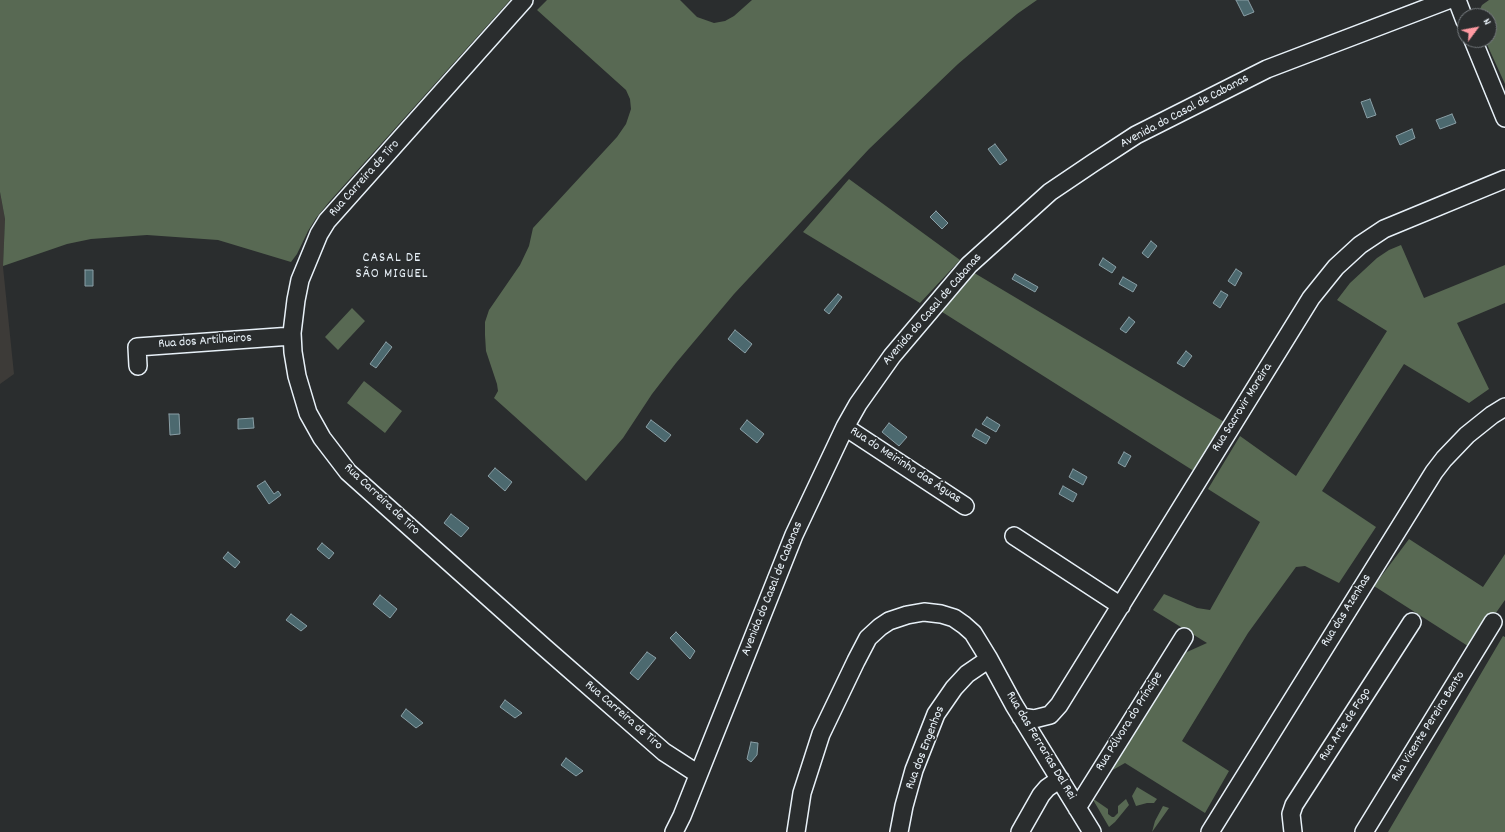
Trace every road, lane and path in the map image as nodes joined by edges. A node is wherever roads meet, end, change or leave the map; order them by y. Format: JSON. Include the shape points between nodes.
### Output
{"nodes":[{"id":1,"x":524,"y":0,"type":"edge"},
{"id":2,"x":1448,"y":0,"type":"edge"},
{"id":3,"x":1476,"y":48,"type":"edge"},
{"id":4,"x":1505,"y":118,"type":"edge"},
{"id":5,"x":1505,"y":179,"type":"edge"},
{"id":6,"x":292,"y":336,"type":"junction"},
{"id":7,"x":138,"y":366,"type":"dead end"},
{"id":8,"x":1505,"y":407,"type":"edge"},
{"id":9,"x":846,"y":427,"type":"junction"},
{"id":10,"x":965,"y":506,"type":"dead end"},
{"id":11,"x":1014,"y":536,"type":"dead end"},
{"id":12,"x":1121,"y":606,"type":"junction"},
{"id":13,"x":1412,"y":622,"type":"dead end"},
{"id":14,"x":1493,"y":622,"type":"dead end"},
{"id":15,"x":1184,"y":637,"type":"dead end"},
{"id":16,"x":989,"y":658,"type":"junction"},
{"id":17,"x":1050,"y":715,"type":"junction"},
{"id":18,"x":1021,"y":717,"type":"junction"},
{"id":19,"x":1041,"y":750,"type":"junction"},
{"id":20,"x":698,"y":774,"type":"junction"},
{"id":21,"x":1060,"y":780,"type":"junction"},
{"id":22,"x":1077,"y":808,"type":"junction"},
{"id":23,"x":674,"y":832,"type":"edge"},
{"id":24,"x":796,"y":832,"type":"edge"},
{"id":25,"x":899,"y":832,"type":"edge"},
{"id":26,"x":1020,"y":832,"type":"edge"},
{"id":27,"x":1092,"y":832,"type":"edge"},
{"id":28,"x":1210,"y":832,"type":"edge"},
{"id":29,"x":1293,"y":832,"type":"edge"},
{"id":30,"x":1364,"y":832,"type":"edge"}],
"edges":[{"from":1,"to":6,"type":"street","name":"Rua Carreira de Tiro","via":[[327,221],[312,247],[300,280]]},
{"from":2,"to":9,"type":"street","name":"Avenida do Casal de Cabanas","via":[[1267,69],[1136,135],[1071,177],[990,244],[954,282],[887,362],[858,404]]},
{"from":3,"to":4,"type":"street"},
{"from":5,"to":12,"type":"street","name":"Rua Sacrovir Moreira","via":[[1384,229],[1360,245],[1336,268],[1312,298]]},
{"from":6,"to":7,"type":"street","name":"Rua dos Artilheiros","via":[[137,347]]},
{"from":6,"to":20,"type":"street","name":"Rua Carreira de Tiro","via":[[297,376],[308,413],[322,438],[348,472],[664,752]]},
{"from":8,"to":28,"type":"street","name":"Rua das Azenhas","via":[[1463,439],[1434,472]]},
{"from":9,"to":10,"type":"street","name":"Rua do Meirinho das Águas"},
{"from":9,"to":20,"type":"street","name":"Avenida do Casal de Cabanas","via":[[794,535]]},
{"from":11,"to":12,"type":"street"},
{"from":12,"to":17,"type":"street","name":"Rua Sacrovir Moreira","via":[[1059,705]]},
{"from":13,"to":29,"type":"street","name":"Rua Arte de Fogo","via":[[1294,805],[1291,814]]},
{"from":14,"to":30,"type":"street","name":"Rua Vicente Pereira Bento"},
{"from":15,"to":22,"type":"street","name":"Rua Pólvora do Príncipe"},
{"from":16,"to":18,"type":"street","name":"Rua das Ferrarias Del Rei"},
{"from":16,"to":24,"type":"street","name":"Rua das Ferrarias Del Rei","via":[[964,624],[941,614],[924,612],[908,615],[880,627],[868,638],[821,734],[802,793]]},
{"from":16,"to":25,"type":"street","name":"Rua dos Engenhos","via":[[967,674],[936,714],[914,770]]},
{"from":17,"to":18,"type":"street","via":[[1034,719]]},
{"from":17,"to":19,"type":"street","name":"Rua Sacrovir Moreira","via":[[1041,735]]},
{"from":18,"to":19,"type":"street","name":"Rua das Ferrarias Del Rei"},
{"from":19,"to":21,"type":"street","name":"Rua das Ferrarias Del Rei"},
{"from":20,"to":23,"type":"street","name":"Avenida do Casal de Cabanas"},
{"from":21,"to":22,"type":"street","name":"Rua das Ferrarias Del Rei"},
{"from":21,"to":26,"type":"street","via":[[1041,795]]},
{"from":22,"to":27,"type":"street","name":"Rua das Ferrarias Del Rei"}]}
